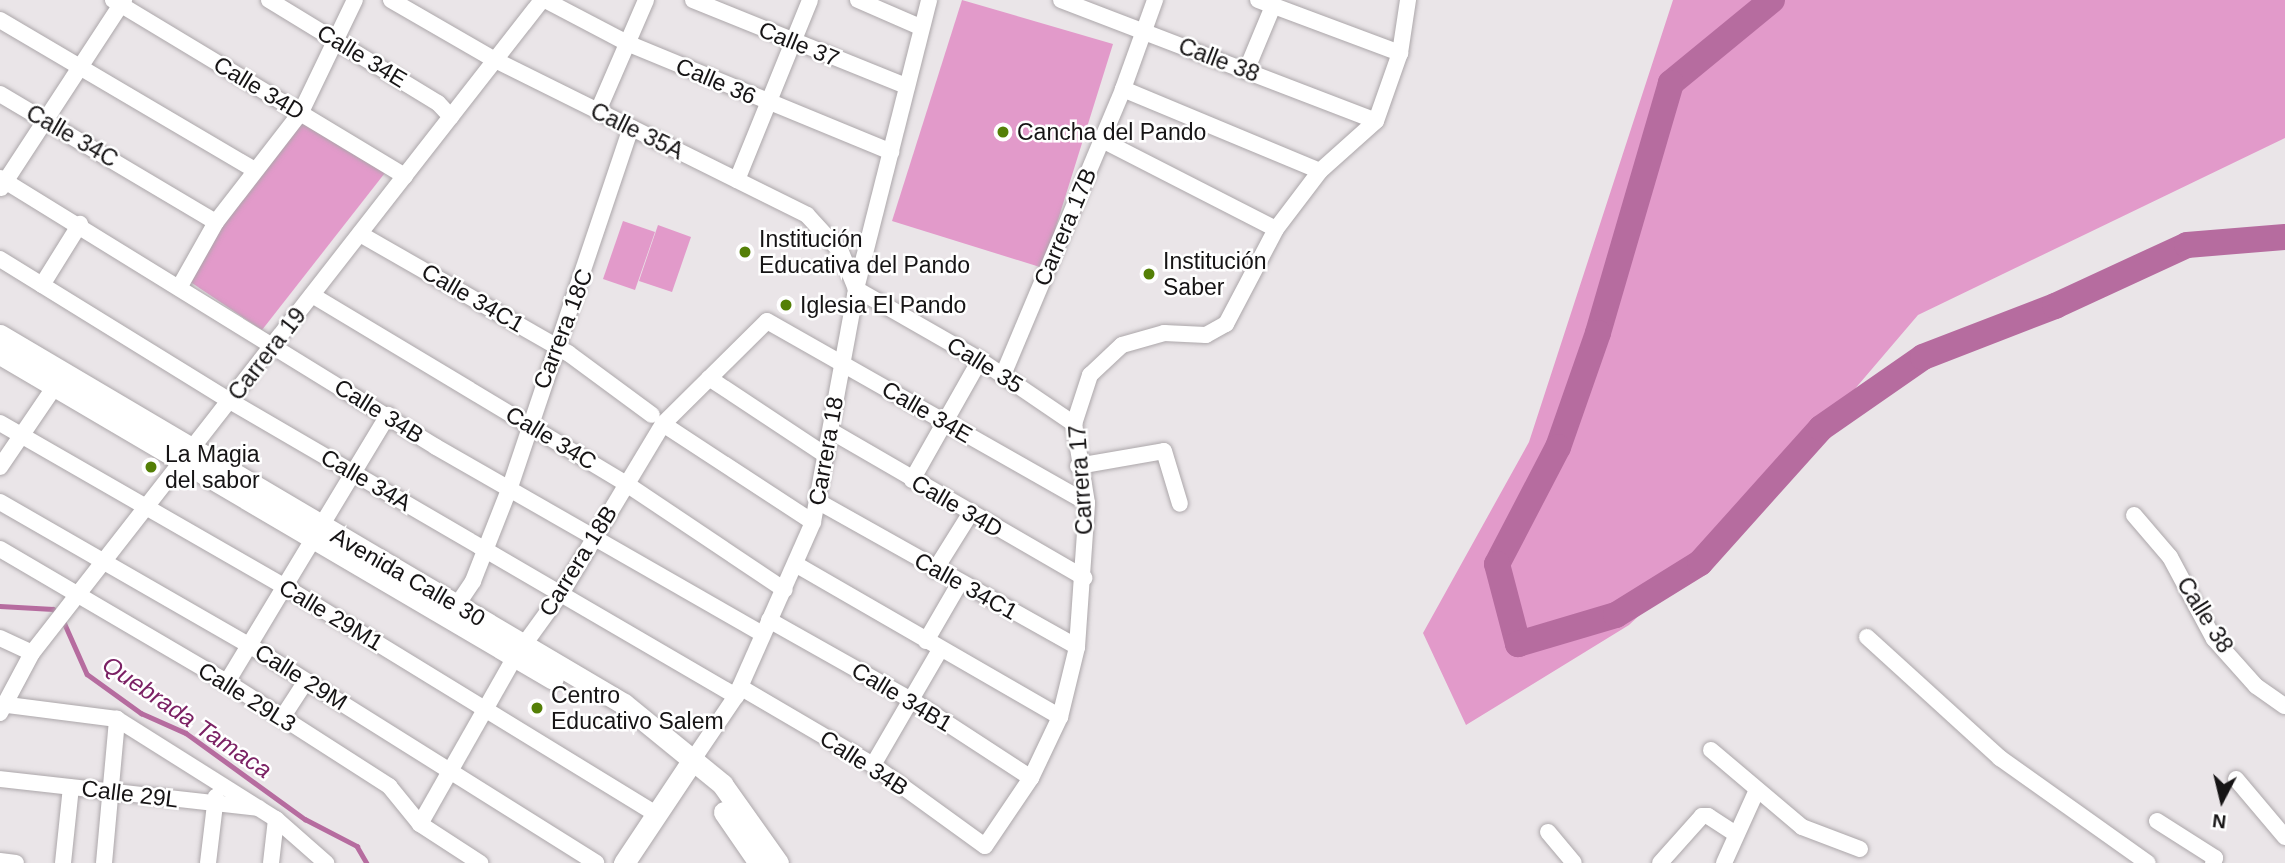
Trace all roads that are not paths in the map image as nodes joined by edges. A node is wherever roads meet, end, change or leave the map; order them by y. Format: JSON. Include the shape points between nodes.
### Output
{"nodes":[{"id":1,"x":269,"y":0,"type":"edge"},
{"id":2,"x":355,"y":0,"type":"edge"},
{"id":3,"x":391,"y":0,"type":"edge"},
{"id":4,"x":544,"y":0,"type":"edge"},
{"id":5,"x":646,"y":0,"type":"edge"},
{"id":6,"x":693,"y":0,"type":"edge"},
{"id":7,"x":810,"y":0,"type":"edge"},
{"id":8,"x":858,"y":0,"type":"edge"},
{"id":9,"x":929,"y":0,"type":"edge"},
{"id":10,"x":1061,"y":0,"type":"edge"},
{"id":11,"x":1155,"y":0,"type":"edge"},
{"id":12,"x":1408,"y":0,"type":"edge"},
{"id":13,"x":119,"y":2,"type":"edge"},
{"id":14,"x":1266,"y":3,"type":"edge"},
{"id":15,"x":0,"y":20,"type":"edge"},
{"id":16,"x":920,"y":27,"type":"junction"},
{"id":17,"x":1143,"y":32,"type":"junction"},
{"id":18,"x":336,"y":40,"type":"junction"},
{"id":19,"x":627,"y":43,"type":"junction"},
{"id":20,"x":793,"y":43,"type":"junction"},
{"id":21,"x":1400,"y":53,"type":"junction"},
{"id":22,"x":495,"y":60,"type":"junction"},
{"id":23,"x":81,"y":65,"type":"junction"},
{"id":24,"x":1246,"y":71,"type":"junction"},
{"id":25,"x":906,"y":86,"type":"junction"},
{"id":26,"x":1123,"y":89,"type":"junction"},
{"id":27,"x":0,"y":94,"type":"edge"},
{"id":28,"x":769,"y":104,"type":"junction"},
{"id":29,"x":598,"y":111,"type":"junction"},
{"id":30,"x":301,"y":112,"type":"junction"},
{"id":31,"x":451,"y":117,"type":"junction"},
{"id":32,"x":47,"y":118,"type":"junction"},
{"id":33,"x":1376,"y":121,"type":"junction"},
{"id":34,"x":631,"y":128,"type":"junction"},
{"id":35,"x":1102,"y":140,"type":"junction"},
{"id":36,"x":891,"y":152,"type":"junction"},
{"id":37,"x":255,"y":170,"type":"junction"},
{"id":38,"x":1320,"y":171,"type":"junction"},
{"id":39,"x":405,"y":176,"type":"junction"},
{"id":40,"x":737,"y":180,"type":"junction"},
{"id":41,"x":2,"y":183,"type":"edge"},
{"id":42,"x":216,"y":222,"type":"junction"},
{"id":43,"x":80,"y":224,"type":"junction"},
{"id":44,"x":1276,"y":229,"type":"junction"},
{"id":45,"x":360,"y":234,"type":"junction"},
{"id":46,"x":0,"y":259,"type":"edge"},
{"id":47,"x":42,"y":285,"type":"junction"},
{"id":48,"x":180,"y":286,"type":"junction"},
{"id":49,"x":856,"y":289,"type":"junction"},
{"id":50,"x":312,"y":295,"type":"junction"},
{"id":51,"x":767,"y":321,"type":"joint"},
{"id":52,"x":0,"y":335,"type":"edge"},
{"id":53,"x":273,"y":345,"type":"junction"},
{"id":54,"x":559,"y":348,"type":"junction"},
{"id":55,"x":0,"y":354,"type":"edge"},
{"id":56,"x":980,"y":360,"type":"junction"},
{"id":57,"x":842,"y":363,"type":"junction"},
{"id":58,"x":1003,"y":375,"type":"junction"},
{"id":59,"x":709,"y":378,"type":"junction"},
{"id":60,"x":55,"y":386,"type":"junction"},
{"id":61,"x":230,"y":401,"type":"junction"},
{"id":62,"x":388,"y":415,"type":"junction"},
{"id":63,"x":657,"y":419,"type":"junction"},
{"id":64,"x":945,"y":422,"type":"junction"},
{"id":65,"x":0,"y":424,"type":"edge"},
{"id":66,"x":1074,"y":424,"type":"junction"},
{"id":67,"x":528,"y":425,"type":"junction"},
{"id":68,"x":831,"y":431,"type":"junction"},
{"id":69,"x":21,"y":436,"type":"junction"},
{"id":70,"x":187,"y":456,"type":"junction"},
{"id":71,"x":827,"y":456,"type":"junction"},
{"id":72,"x":1078,"y":466,"type":"junction"},
{"id":73,"x":0,"y":467,"type":"edge"},
{"id":74,"x":352,"y":472,"type":"junction"},
{"id":75,"x":912,"y":480,"type":"junction"},
{"id":76,"x":625,"y":483,"type":"junction"},
{"id":77,"x":510,"y":487,"type":"junction"},
{"id":78,"x":0,"y":502,"type":"edge"},
{"id":79,"x":818,"y":502,"type":"junction"},
{"id":80,"x":1087,"y":503,"type":"junction"},
{"id":81,"x":1180,"y":505,"type":"dead end"},
{"id":82,"x":147,"y":508,"type":"junction"},
{"id":83,"x":970,"y":514,"type":"junction"},
{"id":84,"x":2134,"y":515,"type":"dead end"},
{"id":85,"x":813,"y":522,"type":"junction"},
{"id":86,"x":316,"y":532,"type":"junction"},
{"id":87,"x":594,"y":536,"type":"junction"},
{"id":88,"x":0,"y":549,"type":"edge"},
{"id":89,"x":483,"y":549,"type":"junction"},
{"id":90,"x":104,"y":563,"type":"junction"},
{"id":91,"x":797,"y":565,"type":"junction"},
{"id":92,"x":935,"y":570,"type":"junction"},
{"id":93,"x":1084,"y":578,"type":"junction"},
{"id":94,"x":959,"y":584,"type":"junction"},
{"id":95,"x":284,"y":586,"type":"junction"},
{"id":96,"x":785,"y":590,"type":"junction"},
{"id":97,"x":562,"y":592,"type":"junction"},
{"id":98,"x":73,"y":602,"type":"junction"},
{"id":99,"x":457,"y":605,"type":"junction"},
{"id":100,"x":766,"y":627,"type":"junction"},
{"id":101,"x":1867,"y":637,"type":"dead end"},
{"id":102,"x":0,"y":638,"type":"edge"},
{"id":103,"x":926,"y":641,"type":"junction"},
{"id":104,"x":249,"y":645,"type":"junction"},
{"id":105,"x":1077,"y":647,"type":"junction"},
{"id":106,"x":940,"y":650,"type":"junction"},
{"id":107,"x":520,"y":651,"type":"junction"},
{"id":108,"x":32,"y":653,"type":"junction"},
{"id":109,"x":306,"y":681,"type":"junction"},
{"id":110,"x":227,"y":682,"type":"junction"},
{"id":111,"x":738,"y":691,"type":"junction"},
{"id":112,"x":913,"y":701,"type":"junction"},
{"id":113,"x":2285,"y":706,"type":"edge"},
{"id":114,"x":1,"y":707,"type":"edge"},
{"id":115,"x":485,"y":710,"type":"junction"},
{"id":116,"x":1060,"y":717,"type":"junction"},
{"id":117,"x":282,"y":718,"type":"junction"},
{"id":118,"x":117,"y":719,"type":"junction"},
{"id":119,"x":1711,"y":750,"type":"dead end"},
{"id":120,"x":690,"y":764,"type":"junction"},
{"id":121,"x":873,"y":765,"type":"junction"},
{"id":122,"x":451,"y":769,"type":"junction"},
{"id":123,"x":1031,"y":778,"type":"junction"},
{"id":124,"x":0,"y":779,"type":"edge"},
{"id":125,"x":2236,"y":779,"type":"dead end"},
{"id":126,"x":218,"y":780,"type":"junction"},
{"id":127,"x":71,"y":787,"type":"junction"},
{"id":128,"x":1757,"y":790,"type":"junction"},
{"id":129,"x":110,"y":792,"type":"junction"},
{"id":130,"x":215,"y":803,"type":"junction"},
{"id":131,"x":261,"y":808,"type":"junction"},
{"id":132,"x":657,"y":815,"type":"junction"},
{"id":133,"x":276,"y":819,"type":"junction"},
{"id":134,"x":2157,"y":821,"type":"dead end"},
{"id":135,"x":420,"y":824,"type":"junction"},
{"id":136,"x":1548,"y":832,"type":"dead end"},
{"id":137,"x":1736,"y":834,"type":"junction"},
{"id":138,"x":2285,"y":837,"type":"edge"},
{"id":139,"x":985,"y":846,"type":"joint"},
{"id":140,"x":1860,"y":849,"type":"dead end"},
{"id":141,"x":2123,"y":857,"type":"edge"},
{"id":142,"x":2214,"y":860,"type":"edge"},
{"id":143,"x":0,"y":861,"type":"edge"},
{"id":144,"x":16,"y":863,"type":"edge"},
{"id":145,"x":63,"y":863,"type":"edge"},
{"id":146,"x":104,"y":863,"type":"edge"},
{"id":147,"x":208,"y":863,"type":"edge"},
{"id":148,"x":271,"y":863,"type":"edge"},
{"id":149,"x":326,"y":863,"type":"edge"},
{"id":150,"x":480,"y":863,"type":"edge"},
{"id":151,"x":596,"y":863,"type":"edge"},
{"id":152,"x":624,"y":863,"type":"edge"},
{"id":153,"x":759,"y":863,"type":"edge"},
{"id":154,"x":778,"y":863,"type":"edge"},
{"id":155,"x":1574,"y":863,"type":"edge"},
{"id":156,"x":1660,"y":863,"type":"edge"},
{"id":157,"x":1724,"y":863,"type":"edge"},
{"id":158,"x":2148,"y":863,"type":"edge"}],
"edges":[{"from":1,"to":18,"type":"street","name":"Calle 34E"},
{"from":2,"to":18,"type":"street"},
{"from":3,"to":22,"type":"street","name":"Calle 35A"},
{"from":4,"to":19,"type":"street","name":"Calle 36"},
{"from":4,"to":22,"type":"street","name":"Carrera 19"},
{"from":5,"to":19,"type":"street"},
{"from":6,"to":20,"type":"street","name":"Calle 37"},
{"from":7,"to":20,"type":"street"},
{"from":8,"to":16,"type":"street"},
{"from":9,"to":16,"type":"street","name":"Carrera 18"},
{"from":10,"to":17,"type":"street","name":"Calle 38"},
{"from":11,"to":17,"type":"street","name":"Carrera 17B"},
{"from":12,"to":21,"type":"street","name":"Carrera 17"},
{"from":13,"to":23,"type":"street"},
{"from":13,"to":30,"type":"street","name":"Calle 34D"},
{"from":14,"to":21,"type":"street"},
{"from":14,"to":24,"type":"street"},
{"from":15,"to":23,"type":"street"},
{"from":16,"to":25,"type":"street","name":"Carrera 18"},
{"from":17,"to":24,"type":"street","name":"Calle 38"},
{"from":17,"to":26,"type":"street","name":"Carrera 17B"},
{"from":18,"to":30,"type":"street"},
{"from":18,"to":31,"type":"street","name":"Calle 34E","via":[[438,103]]},
{"from":19,"to":28,"type":"street","name":"Calle 36"},
{"from":19,"to":29,"type":"street"},
{"from":20,"to":25,"type":"street","name":"Calle 37"},
{"from":20,"to":28,"type":"street"},
{"from":21,"to":33,"type":"street","name":"Carrera 17"},
{"from":22,"to":29,"type":"street","name":"Calle 35A"},
{"from":22,"to":31,"type":"street","name":"Carrera 19"},
{"from":23,"to":32,"type":"street"},
{"from":23,"to":37,"type":"street"},
{"from":24,"to":33,"type":"street","name":"Calle 38"},
{"from":25,"to":36,"type":"street","name":"Carrera 18"},
{"from":26,"to":35,"type":"street","name":"Carrera 17B"},
{"from":26,"to":38,"type":"street"},
{"from":27,"to":32,"type":"street","name":"Calle 34C"},
{"from":28,"to":36,"type":"street","name":"Calle 36"},
{"from":28,"to":40,"type":"street"},
{"from":29,"to":34,"type":"street","name":"Calle 35A"},
{"from":30,"to":37,"type":"street"},
{"from":30,"to":39,"type":"street","name":"Calle 34D"},
{"from":31,"to":39,"type":"street","name":"Carrera 19"},
{"from":32,"to":41,"type":"street"},
{"from":32,"to":42,"type":"street","name":"Calle 34C"},
{"from":33,"to":38,"type":"street","name":"Carrera 17"},
{"from":34,"to":40,"type":"street","name":"Calle 35A"},
{"from":34,"to":54,"type":"street","name":"Carrera 18C"},
{"from":35,"to":44,"type":"street"},
{"from":35,"to":58,"type":"street","name":"Carrera 17B"},
{"from":36,"to":49,"type":"street","name":"Carrera 18"},
{"from":37,"to":42,"type":"street"},
{"from":38,"to":44,"type":"street","name":"Carrera 17"},
{"from":39,"to":45,"type":"street","name":"Carrera 19"},
{"from":40,"to":49,"type":"street","name":"Calle 35A","via":[[807,215],[826,231],[841,252]]},
{"from":41,"to":43,"type":"street","name":"Calle 34B"},
{"from":42,"to":48,"type":"street"},
{"from":43,"to":47,"type":"street"},
{"from":43,"to":48,"type":"street","name":"Calle 34B"},
{"from":44,"to":66,"type":"street","name":"Carrera 17","via":[[1226,324],[1206,335],[1164,333],[1122,345],[1090,375]]},
{"from":45,"to":50,"type":"street","name":"Carrera 19"},
{"from":45,"to":54,"type":"street","name":"Calle 34C1"},
{"from":46,"to":47,"type":"street","name":"Calle 34A"},
{"from":47,"to":61,"type":"street","name":"Calle 34A"},
{"from":48,"to":53,"type":"street","name":"Calle 34B"},
{"from":49,"to":56,"type":"street","name":"Calle 35"},
{"from":49,"to":57,"type":"street","name":"Carrera 18"},
{"from":50,"to":53,"type":"street","name":"Carrera 19"},
{"from":50,"to":67,"type":"street","name":"Calle 34C"},
{"from":51,"to":57,"type":"street","name":"Calle 34E"},
{"from":51,"to":59,"type":"street","name":"Carrera 18B"},
{"from":52,"to":70,"type":"main road","name":"Avenida Calle 30"},
{"from":53,"to":61,"type":"street","name":"Carrera 19"},
{"from":53,"to":62,"type":"street","name":"Calle 34B"},
{"from":54,"to":63,"type":"street","name":"Calle 34C1"},
{"from":54,"to":67,"type":"street","name":"Carrera 18C"},
{"from":55,"to":60,"type":"main road","name":"Avenida Calle 30"},
{"from":56,"to":58,"type":"street","name":"Calle 35"},
{"from":56,"to":64,"type":"street"},
{"from":57,"to":64,"type":"street","name":"Calle 34E"},
{"from":57,"to":68,"type":"street","name":"Carrera 18"},
{"from":58,"to":66,"type":"street","name":"Calle 35"},
{"from":59,"to":63,"type":"street","name":"Carrera 18B"},
{"from":59,"to":71,"type":"street"},
{"from":60,"to":69,"type":"street"},
{"from":60,"to":70,"type":"main road","name":"Avenida Calle 30"},
{"from":61,"to":70,"type":"street","name":"Carrera 19"},
{"from":61,"to":74,"type":"street","name":"Calle 34A"},
{"from":62,"to":74,"type":"street"},
{"from":62,"to":77,"type":"street","name":"Calle 34B"},
{"from":63,"to":76,"type":"street","name":"Carrera 18B"},
{"from":63,"to":85,"type":"street","name":"Calle 34C1"},
{"from":64,"to":75,"type":"street"},
{"from":64,"to":80,"type":"street","name":"Calle 34E"},
{"from":65,"to":69,"type":"street","name":"Calle 29M1"},
{"from":66,"to":72,"type":"street","name":"Carrera 17"},
{"from":67,"to":76,"type":"street","name":"Calle 34C"},
{"from":67,"to":77,"type":"street","name":"Carrera 18C"},
{"from":68,"to":71,"type":"street","name":"Carrera 18"},
{"from":68,"to":75,"type":"street","name":"Calle 34D"},
{"from":69,"to":73,"type":"street"},
{"from":69,"to":82,"type":"street","name":"Calle 29M1"},
{"from":70,"to":82,"type":"street","name":"Carrera 19"},
{"from":70,"to":86,"type":"main road","name":"Avenida Calle 30"},
{"from":71,"to":79,"type":"street","name":"Carrera 18"},
{"from":72,"to":80,"type":"street","name":"Carrera 17"},
{"from":72,"to":81,"type":"street","via":[[1164,451]]},
{"from":74,"to":86,"type":"street"},
{"from":74,"to":89,"type":"street","name":"Calle 34A"},
{"from":75,"to":83,"type":"street","name":"Calle 34D"},
{"from":76,"to":87,"type":"street","name":"Carrera 18B"},
{"from":76,"to":96,"type":"street","name":"Calle 34C"},
{"from":77,"to":87,"type":"street","name":"Calle 34B"},
{"from":77,"to":89,"type":"street","name":"Carrera 18C"},
{"from":78,"to":90,"type":"street","name":"Calle 29M"},
{"from":79,"to":85,"type":"street","name":"Carrera 18"},
{"from":79,"to":92,"type":"street","name":"Calle 34C1"},
{"from":80,"to":93,"type":"street","name":"Carrera 17"},
{"from":82,"to":90,"type":"street","name":"Carrera 19"},
{"from":82,"to":95,"type":"street","name":"Calle 29M1"},
{"from":83,"to":92,"type":"street"},
{"from":83,"to":93,"type":"street","name":"Calle 34D"},
{"from":84,"to":113,"type":"street","name":"Calle 38","via":[[2170,557],[2214,639],[2256,686]]},
{"from":85,"to":91,"type":"street","name":"Carrera 18"},
{"from":86,"to":95,"type":"street"},
{"from":86,"to":99,"type":"main road","name":"Avenida Calle 30"},
{"from":86,"to":107,"type":"main road","name":"Avenida Calle 30"},
{"from":87,"to":97,"type":"street","name":"Carrera 18B"},
{"from":87,"to":100,"type":"street","name":"Calle 34B"},
{"from":88,"to":98,"type":"street","name":"Calle 29L3"},
{"from":89,"to":97,"type":"street","name":"Calle 34A"},
{"from":89,"to":99,"type":"street","name":"Carrera 18C","via":[[473,581]]},
{"from":90,"to":98,"type":"street","name":"Carrera 19"},
{"from":90,"to":104,"type":"street","name":"Calle 29M"},
{"from":91,"to":96,"type":"street","name":"Carrera 18"},
{"from":91,"to":103,"type":"street"},
{"from":92,"to":94,"type":"street","name":"Calle 34C1"},
{"from":93,"to":105,"type":"street","name":"Carrera 17"},
{"from":94,"to":103,"type":"street"},
{"from":94,"to":105,"type":"street","name":"Calle 34C1"},
{"from":95,"to":104,"type":"street"},
{"from":95,"to":115,"type":"street","name":"Calle 29M1"},
{"from":96,"to":100,"type":"street","name":"Carrera 18"},
{"from":97,"to":107,"type":"street","name":"Carrera 18B"},
{"from":97,"to":111,"type":"street","name":"Calle 34A"},
{"from":98,"to":108,"type":"street","name":"Carrera 19"},
{"from":98,"to":110,"type":"street","name":"Calle 29L3"},
{"from":99,"to":107,"type":"main road","name":"Avenida Calle 30"},
{"from":100,"to":111,"type":"street","name":"Carrera 18"},
{"from":100,"to":112,"type":"street","name":"Calle 34B1"},
{"from":101,"to":141,"type":"street","via":[[2000,758],[2045,788]]},
{"from":102,"to":108,"type":"street"},
{"from":103,"to":106,"type":"street"},
{"from":104,"to":109,"type":"street","name":"Calle 29M"},
{"from":104,"to":110,"type":"street"},
{"from":105,"to":116,"type":"street","name":"Carrera 17"},
{"from":106,"to":112,"type":"street"},
{"from":106,"to":116,"type":"street"},
{"from":107,"to":115,"type":"street","name":"Carrera 18B"},
{"from":107,"to":120,"type":"main road","name":"Avenida Calle 30","via":[[624,704]]},
{"from":108,"to":114,"type":"street","name":"Carrera 19"},
{"from":109,"to":117,"type":"street"},
{"from":109,"to":122,"type":"street","name":"Calle 29M"},
{"from":110,"to":117,"type":"street","name":"Calle 29L3"},
{"from":111,"to":120,"type":"street","name":"Carrera 18"},
{"from":111,"to":121,"type":"street","name":"Calle 34B"},
{"from":112,"to":121,"type":"street"},
{"from":112,"to":123,"type":"street","name":"Calle 34B1"},
{"from":114,"to":118,"type":"street"},
{"from":115,"to":122,"type":"street","name":"Carrera 18B"},
{"from":115,"to":132,"type":"street","name":"Calle 29M1"},
{"from":116,"to":123,"type":"street","name":"Carrera 17"},
{"from":117,"to":135,"type":"street","name":"Calle 29L3","via":[[390,786]]},
{"from":118,"to":126,"type":"street"},
{"from":118,"to":129,"type":"street"},
{"from":119,"to":128,"type":"street"},
{"from":120,"to":132,"type":"main road","name":"Carrera 18"},
{"from":120,"to":153,"type":"main road","name":"Avenida Calle 30"},
{"from":120,"to":154,"type":"main road","name":"Avenida Calle 30","via":[[722,784]]},
{"from":121,"to":139,"type":"street","name":"Calle 34B"},
{"from":122,"to":135,"type":"street","name":"Carrera 18B"},
{"from":122,"to":151,"type":"street","name":"Calle 29M"},
{"from":123,"to":139,"type":"street","name":"Carrera 17"},
{"from":124,"to":127,"type":"street","name":"Calle 29L"},
{"from":125,"to":138,"type":"street"},
{"from":126,"to":130,"type":"street"},
{"from":126,"to":131,"type":"street"},
{"from":127,"to":129,"type":"street","name":"Calle 29L"},
{"from":127,"to":145,"type":"street"},
{"from":128,"to":137,"type":"street"},
{"from":128,"to":140,"type":"street","via":[[1802,827]]},
{"from":129,"to":130,"type":"street","name":"Calle 29L"},
{"from":129,"to":146,"type":"street"},
{"from":130,"to":131,"type":"street","name":"Calle 29L"},
{"from":130,"to":147,"type":"street"},
{"from":131,"to":133,"type":"street"},
{"from":132,"to":152,"type":"main road","name":"Carrera 18"},
{"from":133,"to":148,"type":"street"},
{"from":133,"to":149,"type":"street"},
{"from":134,"to":142,"type":"street"},
{"from":135,"to":150,"type":"street","name":"Calle 29L3"},
{"from":136,"to":155,"type":"street"},
{"from":137,"to":156,"type":"street","via":[[1708,816],[1702,817]]},
{"from":137,"to":157,"type":"street"},
{"from":141,"to":158,"type":"street"},
{"from":143,"to":144,"type":"street"}]}
